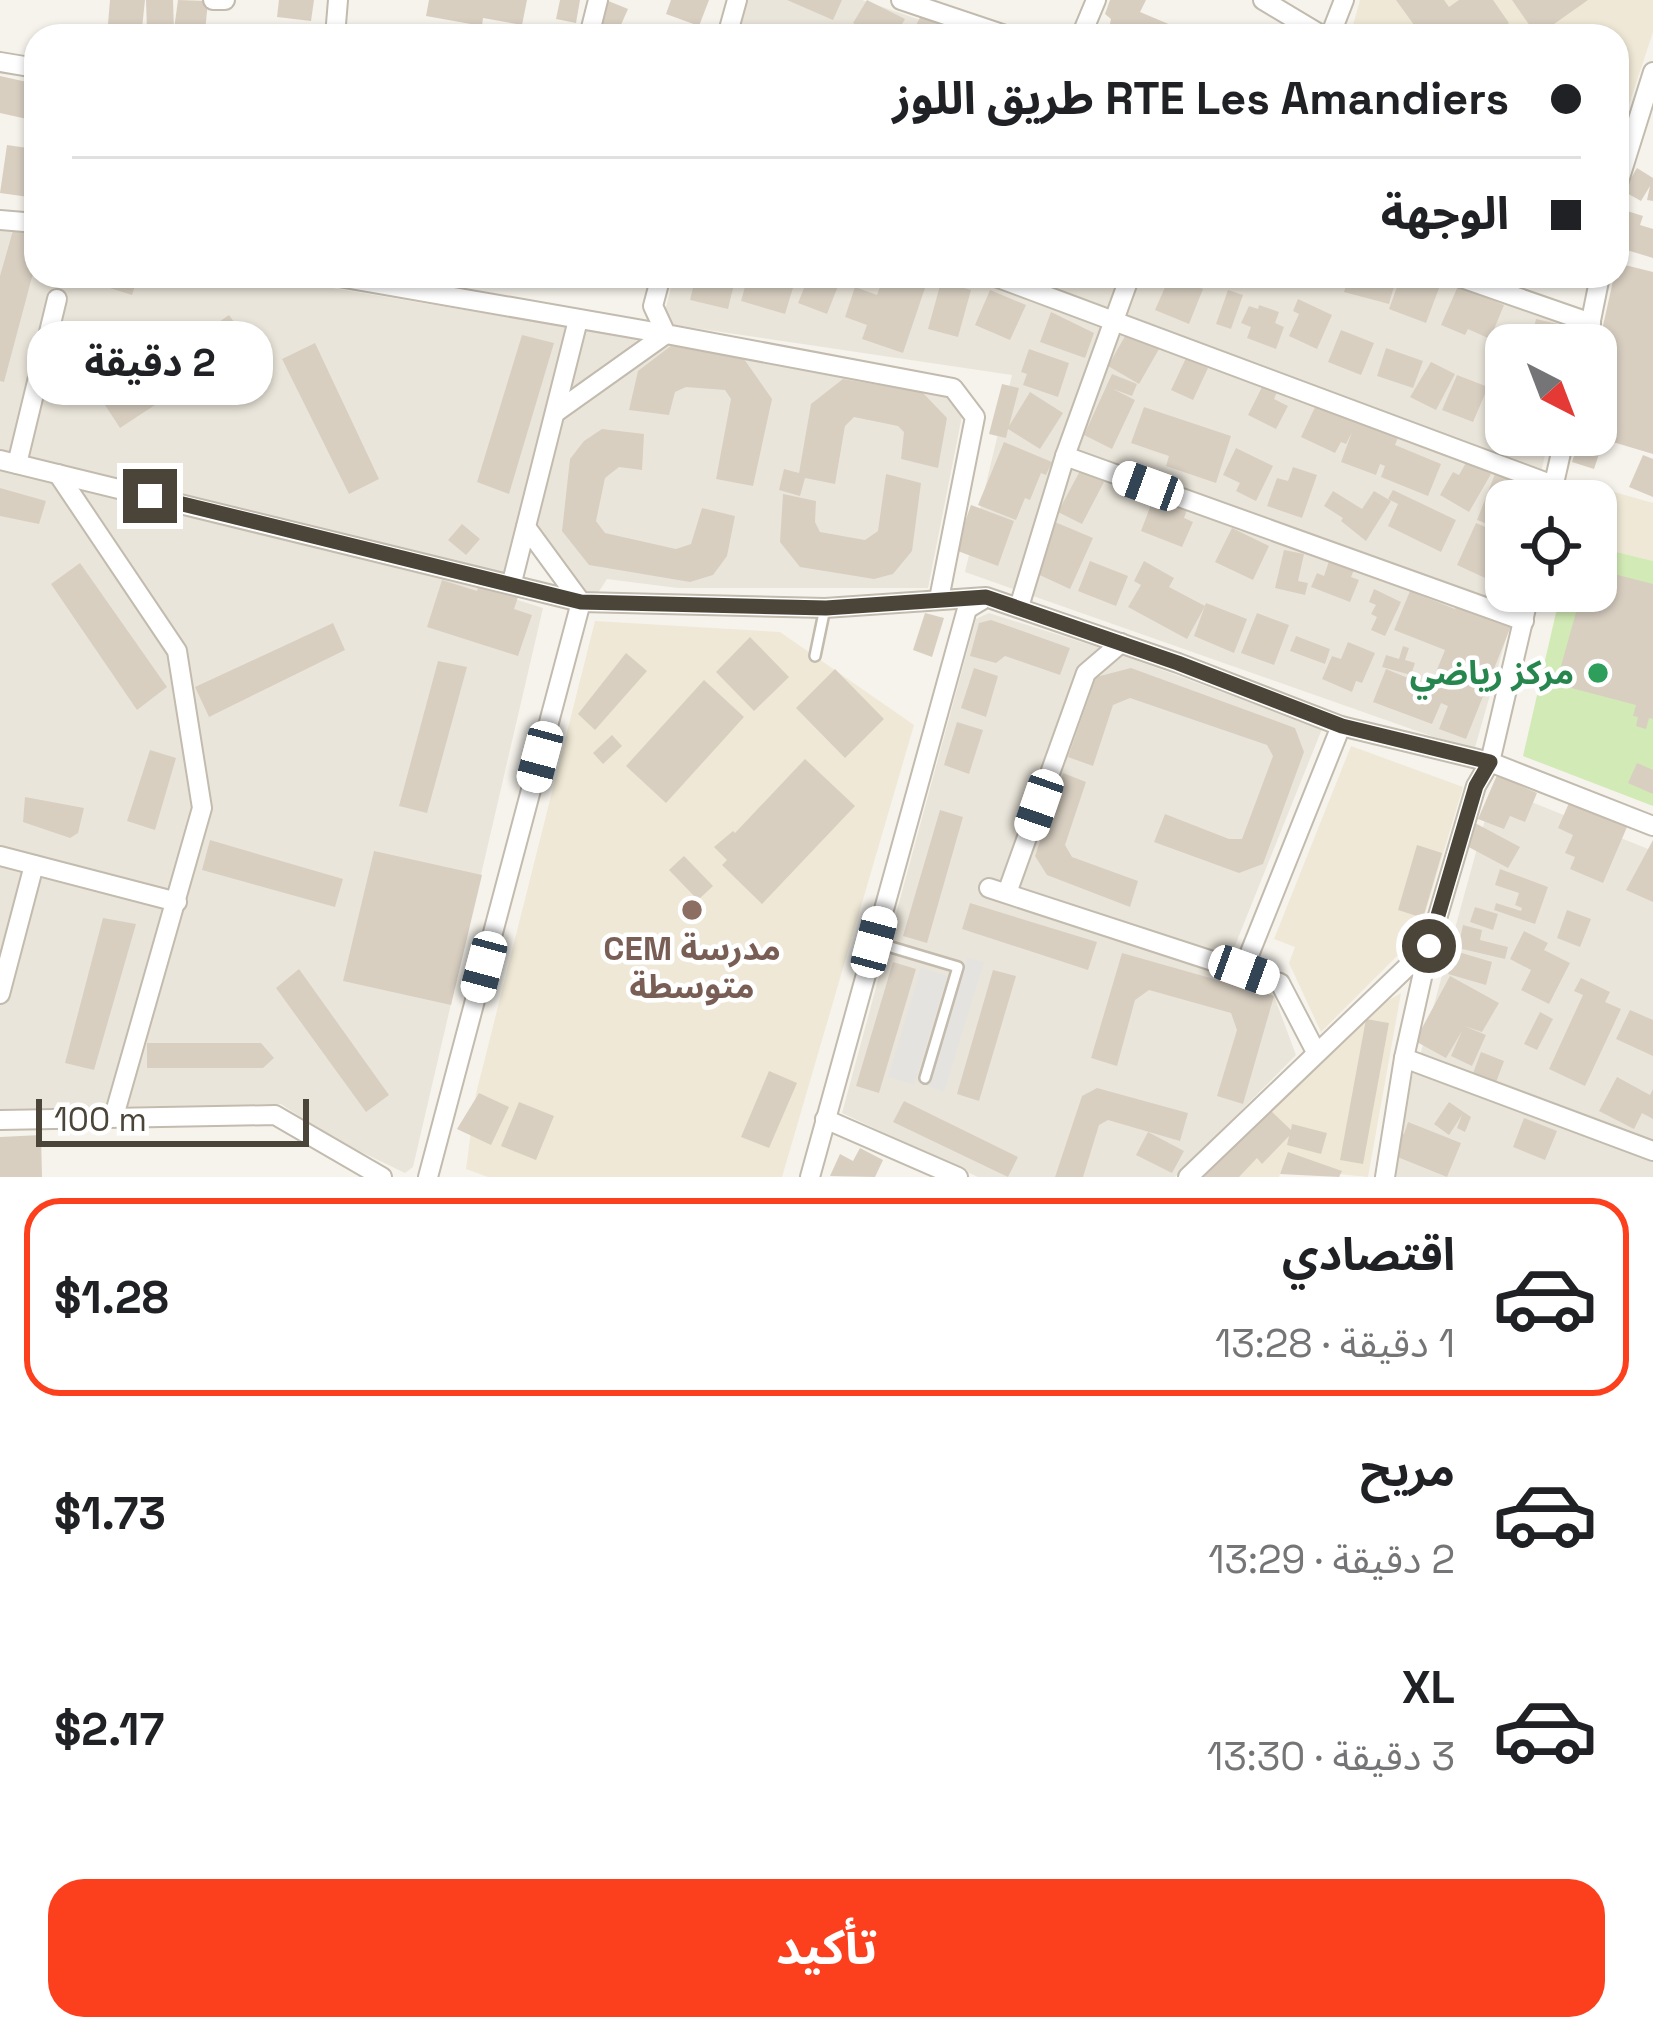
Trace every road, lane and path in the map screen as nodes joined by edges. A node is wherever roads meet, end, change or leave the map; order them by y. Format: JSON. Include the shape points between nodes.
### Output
{"nodes":[{"id":1,"x":213,"y":0,"type":"edge"},
{"id":2,"x":225,"y":0,"type":"edge"},
{"id":3,"x":1263,"y":0,"type":"edge"},
{"id":4,"x":905,"y":1,"type":"edge"},
{"id":5,"x":973,"y":24,"type":"edge"},
{"id":6,"x":1305,"y":24,"type":"edge"},
{"id":7,"x":1653,"y":72,"type":"edge"},
{"id":8,"x":1645,"y":136,"type":"edge"},
{"id":9,"x":1629,"y":162,"type":"edge"},
{"id":10,"x":400,"y":288,"type":"edge"},
{"id":11,"x":658,"y":288,"type":"edge"},
{"id":12,"x":1024,"y":288,"type":"edge"},
{"id":13,"x":1126,"y":288,"type":"edge"},
{"id":14,"x":1491,"y":288,"type":"edge"},
{"id":15,"x":1598,"y":288,"type":"edge"},
{"id":16,"x":57,"y":299,"type":"dead end"},
{"id":17,"x":578,"y":320,"type":"junction"},
{"id":18,"x":1591,"y":322,"type":"joint"},
{"id":19,"x":1114,"y":323,"type":"junction"},
{"id":20,"x":666,"y":334,"type":"junction"},
{"id":21,"x":555,"y":413,"type":"junction"},
{"id":22,"x":1065,"y":456,"type":"junction"},
{"id":23,"x":9,"y":462,"type":"edge"},
{"id":24,"x":58,"y":474,"type":"junction"},
{"id":25,"x":1518,"y":480,"type":"edge"},
{"id":26,"x":526,"y":527,"type":"junction"},
{"id":27,"x":512,"y":582,"type":"junction"},
{"id":28,"x":986,"y":597,"type":"junction"},
{"id":29,"x":939,"y":599,"type":"junction"},
{"id":30,"x":581,"y":602,"type":"junction"},
{"id":31,"x":1018,"y":607,"type":"junction"},
{"id":32,"x":826,"y":608,"type":"junction"},
{"id":33,"x":1526,"y":612,"type":"edge"},
{"id":34,"x":1524,"y":620,"type":"junction"},
{"id":35,"x":1120,"y":643,"type":"junction"},
{"id":36,"x":815,"y":656,"type":"dead end"},
{"id":37,"x":1342,"y":726,"type":"junction"},
{"id":38,"x":1490,"y":762,"type":"junction"},
{"id":39,"x":1653,"y":826,"type":"edge"},
{"id":40,"x":0,"y":856,"type":"edge"},
{"id":41,"x":34,"y":865,"type":"junction"},
{"id":42,"x":177,"y":902,"type":"junction"},
{"id":43,"x":874,"y":942,"type":"junction"},
{"id":44,"x":1429,"y":946,"type":"junction"},
{"id":45,"x":1244,"y":970,"type":"junction"},
{"id":46,"x":0,"y":994,"type":"edge"},
{"id":47,"x":1316,"y":1052,"type":"junction"},
{"id":48,"x":1404,"y":1058,"type":"junction"},
{"id":49,"x":925,"y":1078,"type":"dead end"},
{"id":50,"x":114,"y":1116,"type":"junction"},
{"id":51,"x":825,"y":1119,"type":"junction"},
{"id":52,"x":0,"y":1120,"type":"edge"},
{"id":53,"x":1653,"y":1151,"type":"edge"},
{"id":54,"x":382,"y":1177,"type":"edge"},
{"id":55,"x":428,"y":1177,"type":"edge"},
{"id":56,"x":810,"y":1177,"type":"edge"},
{"id":57,"x":958,"y":1177,"type":"edge"},
{"id":58,"x":1188,"y":1177,"type":"edge"},
{"id":59,"x":1385,"y":1177,"type":"edge"}],
"edges":[{"from":1,"to":2,"type":"street"},
{"from":3,"to":6,"type":"street"},
{"from":4,"to":5,"type":"street"},
{"from":7,"to":8,"type":"street"},
{"from":8,"to":9,"type":"street"},
{"from":10,"to":17,"type":"street"},
{"from":11,"to":20,"type":"street","via":[[653,306]]},
{"from":12,"to":19,"type":"street"},
{"from":13,"to":19,"type":"street"},
{"from":14,"to":18,"type":"street"},
{"from":15,"to":18,"type":"street"},
{"from":16,"to":23,"type":"street"},
{"from":17,"to":20,"type":"street"},
{"from":17,"to":21,"type":"street"},
{"from":19,"to":22,"type":"street"},
{"from":19,"to":25,"type":"street"},
{"from":20,"to":21,"type":"street"},
{"from":20,"to":29,"type":"street","via":[[952,388],[975,417]]},
{"from":21,"to":26,"type":"street"},
{"from":22,"to":31,"type":"street"},
{"from":22,"to":34,"type":"street"},
{"from":23,"to":24,"type":"street"},
{"from":24,"to":27,"type":"street"},
{"from":24,"to":42,"type":"street","via":[[177,651],[202,808]]},
{"from":26,"to":27,"type":"street"},
{"from":26,"to":30,"type":"street"},
{"from":27,"to":30,"type":"street"},
{"from":28,"to":29,"type":"street"},
{"from":28,"to":31,"type":"street"},
{"from":28,"to":43,"type":"street","via":[[967,609]]},
{"from":29,"to":32,"type":"street"},
{"from":30,"to":32,"type":"street"},
{"from":30,"to":55,"type":"street"},
{"from":31,"to":35,"type":"street"},
{"from":32,"to":36,"type":"lane"},
{"from":33,"to":34,"type":"street"},
{"from":34,"to":38,"type":"street"},
{"from":35,"to":37,"type":"street"},
{"from":35,"to":45,"type":"street","via":[[1085,673],[998,891]]},
{"from":37,"to":38,"type":"street"},
{"from":37,"to":45,"type":"street"},
{"from":38,"to":39,"type":"street"},
{"from":38,"to":44,"type":"street"},
{"from":40,"to":41,"type":"street"},
{"from":41,"to":42,"type":"street"},
{"from":41,"to":46,"type":"street"},
{"from":42,"to":50,"type":"street"},
{"from":43,"to":49,"type":"lane","via":[[958,967]]},
{"from":43,"to":51,"type":"street"},
{"from":44,"to":47,"type":"street"},
{"from":44,"to":48,"type":"street"},
{"from":45,"to":47,"type":"street","via":[[1280,983]]},
{"from":47,"to":58,"type":"street"},
{"from":48,"to":53,"type":"street"},
{"from":48,"to":59,"type":"street"},
{"from":50,"to":52,"type":"street"},
{"from":50,"to":54,"type":"street","via":[[275,1115]]},
{"from":51,"to":56,"type":"street"},
{"from":51,"to":57,"type":"street"}]}
